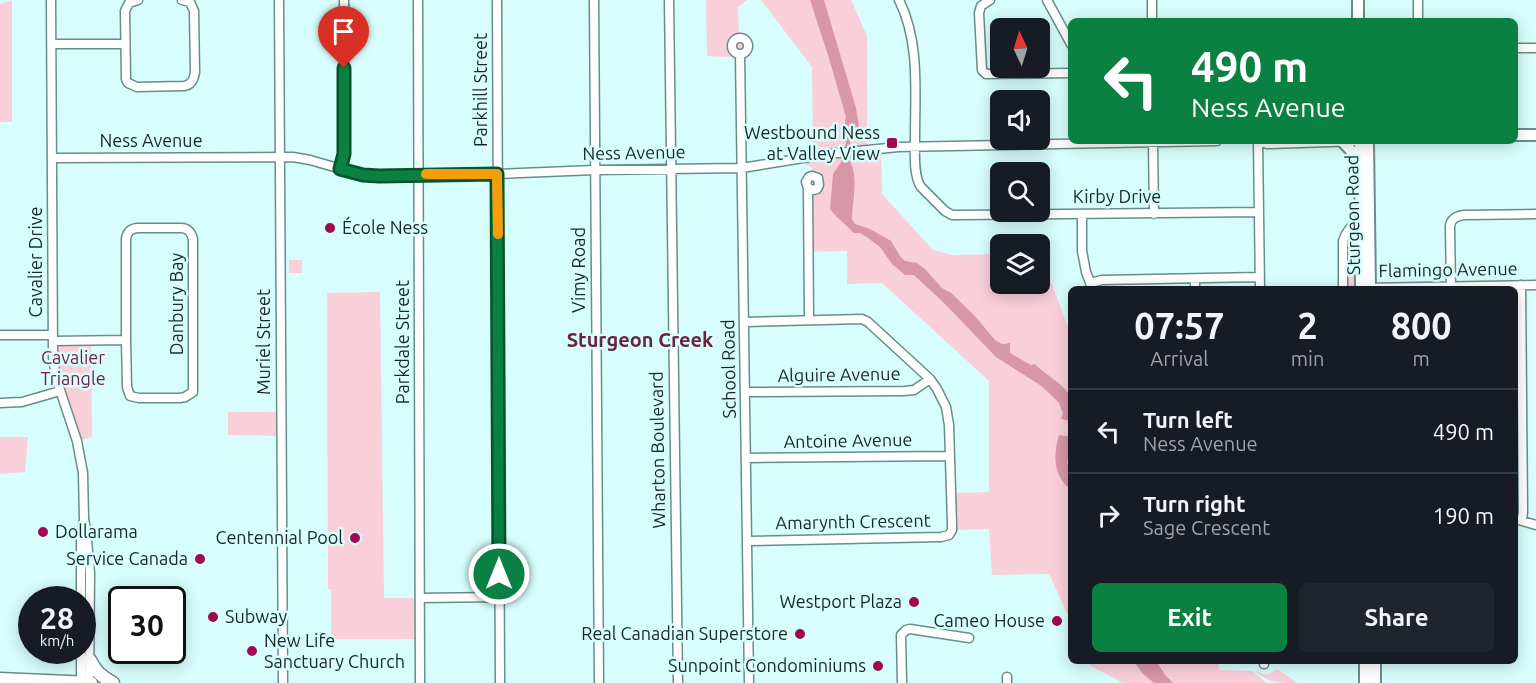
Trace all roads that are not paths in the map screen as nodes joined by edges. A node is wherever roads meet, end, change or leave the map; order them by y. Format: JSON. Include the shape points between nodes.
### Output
{"nodes":[{"id":1,"x":51,"y":0,"type":"edge"},
{"id":2,"x":138,"y":0,"type":"edge"},
{"id":3,"x":182,"y":0,"type":"edge"},
{"id":4,"x":279,"y":0,"type":"edge"},
{"id":5,"x":344,"y":0,"type":"edge"},
{"id":6,"x":418,"y":0,"type":"edge"},
{"id":7,"x":497,"y":0,"type":"edge"},
{"id":8,"x":594,"y":0,"type":"edge"},
{"id":9,"x":669,"y":0,"type":"edge"},
{"id":10,"x":899,"y":0,"type":"edge"},
{"id":11,"x":990,"y":0,"type":"edge"},
{"id":12,"x":1047,"y":0,"type":"edge"},
{"id":13,"x":1152,"y":0,"type":"edge"},
{"id":14,"x":1358,"y":0,"type":"edge"},
{"id":15,"x":1418,"y":0,"type":"edge"},
{"id":16,"x":1152,"y":18,"type":"edge"},
{"id":17,"x":1358,"y":18,"type":"edge"},
{"id":18,"x":1418,"y":18,"type":"edge"},
{"id":19,"x":1068,"y":30,"type":"edge"},
{"id":20,"x":51,"y":44,"type":"junction"},
{"id":21,"x":125,"y":44,"type":"junction"},
{"id":22,"x":1518,"y":48,"type":"edge"},
{"id":23,"x":1536,"y":48,"type":"edge"},
{"id":24,"x":740,"y":54,"type":"dead end"},
{"id":25,"x":1068,"y":73,"type":"edge"},
{"id":26,"x":1518,"y":135,"type":"edge"},
{"id":27,"x":1536,"y":135,"type":"edge"},
{"id":28,"x":1068,"y":143,"type":"edge"},
{"id":29,"x":1153,"y":144,"type":"edge"},
{"id":30,"x":1259,"y":144,"type":"edge"},
{"id":31,"x":1344,"y":144,"type":"edge"},
{"id":32,"x":1360,"y":144,"type":"edge"},
{"id":33,"x":1369,"y":144,"type":"edge"},
{"id":34,"x":915,"y":147,"type":"junction"},
{"id":35,"x":279,"y":157,"type":"junction"},
{"id":36,"x":53,"y":158,"type":"junction"},
{"id":37,"x":1359,"y":159,"type":"junction"},
{"id":38,"x":742,"y":168,"type":"junction"},
{"id":39,"x":340,"y":169,"type":"junction"},
{"id":40,"x":671,"y":169,"type":"junction"},
{"id":41,"x":595,"y":170,"type":"junction"},
{"id":42,"x":497,"y":174,"type":"junction"},
{"id":43,"x":419,"y":175,"type":"junction"},
{"id":44,"x":808,"y":188,"type":"dead end"},
{"id":45,"x":1259,"y":212,"type":"junction"},
{"id":46,"x":1082,"y":214,"type":"junction"},
{"id":47,"x":1154,"y":214,"type":"junction"},
{"id":48,"x":1536,"y":214,"type":"edge"},
{"id":49,"x":1360,"y":220,"type":"junction"},
{"id":50,"x":1259,"y":278,"type":"junction"},
{"id":51,"x":1195,"y":279,"type":"junction"},
{"id":52,"x":1521,"y":285,"type":"junction"},
{"id":53,"x":1536,"y":285,"type":"edge"},
{"id":54,"x":1092,"y":286,"type":"edge"},
{"id":55,"x":1195,"y":286,"type":"edge"},
{"id":56,"x":1260,"y":286,"type":"edge"},
{"id":57,"x":1343,"y":286,"type":"edge"},
{"id":58,"x":1365,"y":286,"type":"edge"},
{"id":59,"x":1365,"y":286,"type":"edge"},
{"id":60,"x":1451,"y":286,"type":"edge"},
{"id":61,"x":1498,"y":286,"type":"edge"},
{"id":62,"x":809,"y":320,"type":"junction"},
{"id":63,"x":745,"y":322,"type":"junction"},
{"id":64,"x":0,"y":335,"type":"edge"},
{"id":65,"x":52,"y":338,"type":"junction"},
{"id":66,"x":126,"y":340,"type":"junction"},
{"id":67,"x":930,"y":379,"type":"junction"},
{"id":68,"x":60,"y":390,"type":"junction"},
{"id":69,"x":746,"y":392,"type":"junction"},
{"id":70,"x":0,"y":403,"type":"edge"},
{"id":71,"x":1519,"y":439,"type":"edge"},
{"id":72,"x":949,"y":456,"type":"junction"},
{"id":73,"x":747,"y":458,"type":"junction"},
{"id":74,"x":84,"y":519,"type":"junction"},
{"id":75,"x":1518,"y":519,"type":"edge"},
{"id":76,"x":1536,"y":525,"type":"edge"},
{"id":77,"x":748,"y":541,"type":"junction"},
{"id":78,"x":81,"y":586,"type":"edge"},
{"id":79,"x":89,"y":586,"type":"edge"},
{"id":80,"x":500,"y":597,"type":"junction"},
{"id":81,"x":420,"y":598,"type":"junction"},
{"id":82,"x":969,"y":638,"type":"dead end"},
{"id":83,"x":86,"y":664,"type":"edge"},
{"id":84,"x":91,"y":664,"type":"edge"},
{"id":85,"x":1365,"y":664,"type":"edge"},
{"id":86,"x":1375,"y":664,"type":"edge"},
{"id":87,"x":0,"y":679,"type":"edge"},
{"id":88,"x":87,"y":683,"type":"edge"},
{"id":89,"x":113,"y":683,"type":"edge"},
{"id":90,"x":283,"y":683,"type":"edge"},
{"id":91,"x":420,"y":683,"type":"edge"},
{"id":92,"x":500,"y":683,"type":"edge"},
{"id":93,"x":599,"y":683,"type":"edge"},
{"id":94,"x":678,"y":683,"type":"edge"},
{"id":95,"x":749,"y":683,"type":"edge"},
{"id":96,"x":902,"y":683,"type":"edge"},
{"id":97,"x":1365,"y":683,"type":"edge"},
{"id":98,"x":1375,"y":683,"type":"edge"}],
"edges":[{"from":1,"to":20,"type":"street","name":"Cavalier Drive"},
{"from":2,"to":21,"type":"street","via":[[126,8]]},
{"from":3,"to":21,"type":"street","via":[[190,2],[194,11],[192,83],[131,85],[126,75]]},
{"from":4,"to":35,"type":"street","name":"Muriel Street"},
{"from":5,"to":39,"type":"street","via":[[344,145]]},
{"from":6,"to":43,"type":"street","name":"Parkdale Street"},
{"from":7,"to":42,"type":"street","name":"Parkhill Street"},
{"from":8,"to":41,"type":"street","name":"Vimy Road"},
{"from":9,"to":40,"type":"street","name":"Wharton Boulevard"},
{"from":10,"to":34,"type":"street","name":"Kirby Drive","via":[[914,47]]},
{"from":11,"to":25,"type":"street","via":[[979,13],[982,70],[986,74]]},
{"from":12,"to":19,"type":"street"},
{"from":13,"to":16,"type":"street"},
{"from":14,"to":17,"type":"main road"},
{"from":15,"to":18,"type":"street"},
{"from":20,"to":21,"type":"street"},
{"from":20,"to":36,"type":"street","name":"Cavalier Drive"},
{"from":22,"to":23,"type":"street"},
{"from":24,"to":38,"type":"street","name":"School Road"},
{"from":26,"to":27,"type":"main road"},
{"from":28,"to":34,"type":"street","name":"Ness Avenue"},
{"from":29,"to":47,"type":"street"},
{"from":30,"to":45,"type":"street"},
{"from":31,"to":37,"type":"main road"},
{"from":32,"to":37,"type":"main road","name":"Sturgeon Road"},
{"from":33,"to":58,"type":"main road","name":"Sturgeon Road"},
{"from":34,"to":38,"type":"street","name":"Ness Avenue","via":[[867,149]]},
{"from":34,"to":46,"type":"street","name":"Kirby Drive","via":[[919,184],[952,215]]},
{"from":35,"to":36,"type":"street","name":"Ness Avenue"},
{"from":35,"to":39,"type":"street","name":"Ness Avenue","via":[[302,158]]},
{"from":35,"to":90,"type":"street","name":"Muriel Street"},
{"from":36,"to":65,"type":"street","name":"Cavalier Drive"},
{"from":37,"to":49,"type":"main road","name":"Sturgeon Road"},
{"from":38,"to":40,"type":"street","name":"Ness Avenue"},
{"from":38,"to":63,"type":"street","name":"School Road"},
{"from":39,"to":43,"type":"street","name":"Ness Avenue","via":[[372,175]]},
{"from":40,"to":41,"type":"street","name":"Ness Avenue"},
{"from":40,"to":94,"type":"street","name":"Wharton Boulevard"},
{"from":41,"to":42,"type":"street","name":"Ness Avenue"},
{"from":41,"to":93,"type":"street","name":"Vimy Road"},
{"from":42,"to":43,"type":"street","name":"Ness Avenue"},
{"from":42,"to":80,"type":"street","name":"Parkhill Street"},
{"from":43,"to":81,"type":"street","name":"Parkdale Street"},
{"from":44,"to":62,"type":"street"},
{"from":45,"to":47,"type":"street","name":"Kirby Drive"},
{"from":45,"to":50,"type":"street"},
{"from":46,"to":47,"type":"street","name":"Kirby Drive"},
{"from":46,"to":54,"type":"street","via":[[1082,251]]},
{"from":48,"to":60,"type":"street","via":[[1464,215],[1453,219]]},
{"from":49,"to":57,"type":"street","name":"Sturgeon Road","via":[[1345,233]]},
{"from":49,"to":59,"type":"main road","name":"Sturgeon Road"},
{"from":50,"to":51,"type":"street"},
{"from":50,"to":56,"type":"street"},
{"from":51,"to":54,"type":"street","via":[[1102,280]]},
{"from":51,"to":55,"type":"street"},
{"from":52,"to":53,"type":"street","name":"Flamingo Avenue"},
{"from":52,"to":61,"type":"street","name":"Flamingo Avenue"},
{"from":52,"to":71,"type":"street"},
{"from":62,"to":63,"type":"street","name":"Amarynth Crescent"},
{"from":62,"to":67,"type":"street","name":"Amarynth Crescent","via":[[862,319]]},
{"from":63,"to":69,"type":"street","name":"School Road"},
{"from":64,"to":65,"type":"street"},
{"from":65,"to":66,"type":"street"},
{"from":65,"to":68,"type":"street","name":"Cavalier Drive"},
{"from":66,"to":66,"type":"street","name":"Danbury Bay","via":[[128,232],[134,228],[187,229],[193,239],[191,394],[180,398],[130,396]]},
{"from":67,"to":69,"type":"street","name":"Alguire Avenue","via":[[914,390],[904,391]]},
{"from":67,"to":72,"type":"street","name":"Amarynth Crescent","via":[[946,407]]},
{"from":68,"to":70,"type":"street","via":[[22,402]]},
{"from":68,"to":74,"type":"street","name":"Cavalier Drive","via":[[82,465]]},
{"from":69,"to":73,"type":"street","name":"School Road"},
{"from":71,"to":75,"type":"street","via":[[1523,512]]},
{"from":72,"to":73,"type":"street","name":"Antoine Avenue"},
{"from":72,"to":77,"type":"street","name":"Amarynth Crescent","via":[[952,530],[946,537]]},
{"from":73,"to":77,"type":"street","name":"School Road"},
{"from":74,"to":78,"type":"street","name":"Cavalier Drive"},
{"from":74,"to":79,"type":"street","name":"Cavalier Drive"},
{"from":75,"to":76,"type":"street"},
{"from":77,"to":95,"type":"street","name":"School Road"},
{"from":80,"to":81,"type":"street"},
{"from":80,"to":92,"type":"street","name":"Parkhill Street"},
{"from":81,"to":91,"type":"street","name":"Parkdale Street"},
{"from":82,"to":96,"type":"street","via":[[906,630],[901,635]]},
{"from":83,"to":88,"type":"street","name":"Cavalier Drive"},
{"from":84,"to":89,"type":"highway"},
{"from":85,"to":97,"type":"main road"},
{"from":86,"to":98,"type":"main road"},
{"from":87,"to":88,"type":"highway"}]}
